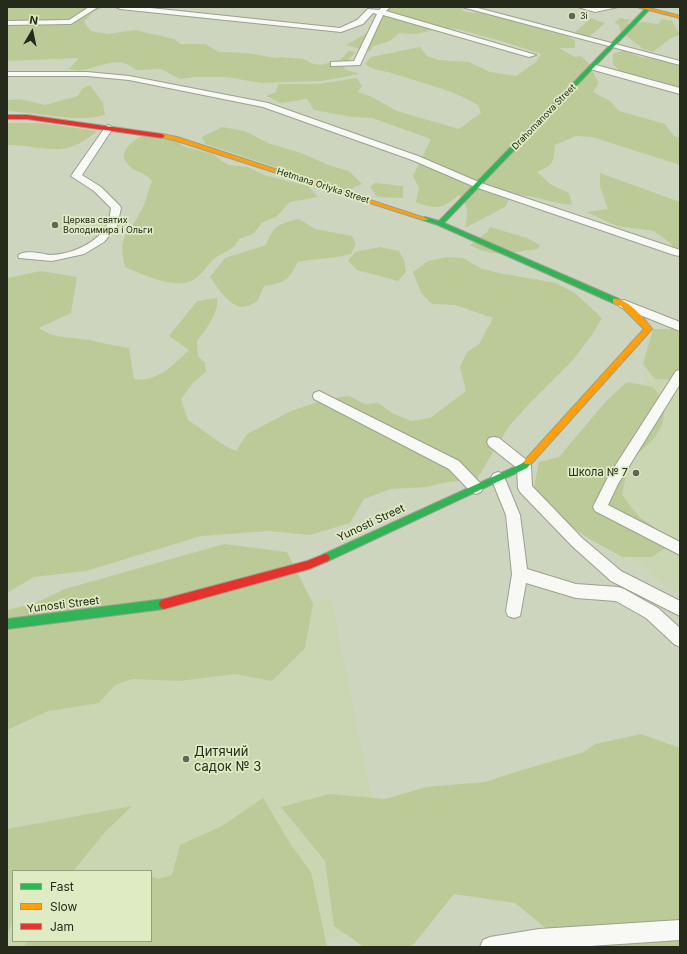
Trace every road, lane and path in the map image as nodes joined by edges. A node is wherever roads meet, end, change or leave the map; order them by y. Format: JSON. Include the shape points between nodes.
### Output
{"nodes":[{"id":1,"x":120,"y":7,"type":"edge"},
{"id":2,"x":466,"y":7,"type":"edge"},
{"id":3,"x":582,"y":7,"type":"edge"},
{"id":4,"x":614,"y":7,"type":"edge"},
{"id":5,"x":639,"y":7,"type":"edge"},
{"id":6,"x":88,"y":9,"type":"edge"},
{"id":7,"x":648,"y":9,"type":"junction"},
{"id":8,"x":383,"y":10,"type":"edge"},
{"id":9,"x":680,"y":17,"type":"edge"},
{"id":10,"x":7,"y":23,"type":"edge"},
{"id":11,"x":613,"y":45,"type":"junction"},
{"id":12,"x":532,"y":55,"type":"dead end"},
{"id":13,"x":680,"y":63,"type":"edge"},
{"id":14,"x":334,"y":64,"type":"dead end"},
{"id":15,"x":593,"y":66,"type":"junction"},
{"id":16,"x":7,"y":74,"type":"edge"},
{"id":17,"x":680,"y":91,"type":"edge"},
{"id":18,"x":7,"y":117,"type":"edge"},
{"id":19,"x":110,"y":128,"type":"junction"},
{"id":20,"x":478,"y":185,"type":"junction"},
{"id":21,"x":440,"y":224,"type":"junction"},
{"id":22,"x":678,"y":254,"type":"edge"},
{"id":23,"x":23,"y":256,"type":"dead end"},
{"id":24,"x":624,"y":304,"type":"junction"},
{"id":25,"x":680,"y":327,"type":"edge"},
{"id":26,"x":680,"y":374,"type":"edge"},
{"id":27,"x":319,"y":396,"type":"dead end"},
{"id":28,"x":494,"y":442,"type":"dead end"},
{"id":29,"x":524,"y":466,"type":"junction"},
{"id":30,"x":498,"y":478,"type":"junction"},
{"id":31,"x":476,"y":488,"type":"junction"},
{"id":32,"x":680,"y":549,"type":"edge"},
{"id":33,"x":520,"y":574,"type":"junction"},
{"id":34,"x":680,"y":609,"type":"edge"},
{"id":35,"x":514,"y":611,"type":"dead end"},
{"id":36,"x":7,"y":624,"type":"edge"},
{"id":37,"x":680,"y":639,"type":"edge"},
{"id":38,"x":680,"y":930,"type":"edge"},
{"id":39,"x":540,"y":943,"type":"edge"},
{"id":40,"x":490,"y":947,"type":"edge"}],
"edges":[{"from":1,"to":8,"type":"lane","via":[[341,30],[360,22],[371,11]]},
{"from":2,"to":11,"type":"lane"},
{"from":3,"to":4,"type":"lane","via":[[595,10]]},
{"from":5,"to":7,"type":"street"},
{"from":6,"to":10,"type":"lane","via":[[71,22]]},
{"from":7,"to":9,"type":"street"},
{"from":7,"to":11,"type":"street","name":"Drahomanova Street"},
{"from":8,"to":12,"type":"lane"},
{"from":8,"to":14,"type":"lane","via":[[357,62]]},
{"from":11,"to":13,"type":"lane"},
{"from":11,"to":15,"type":"street","name":"Drahomanova Street"},
{"from":15,"to":17,"type":"lane"},
{"from":15,"to":20,"type":"street","name":"Drahomanova Street"},
{"from":16,"to":20,"type":"lane","via":[[87,74],[129,78],[232,97],[265,105],[415,158]]},
{"from":18,"to":19,"type":"street","name":"Hetmana Orlyka Street","via":[[27,117]]},
{"from":19,"to":21,"type":"street","name":"Hetmana Orlyka Street","via":[[175,138]]},
{"from":19,"to":23,"type":"lane","via":[[76,176],[112,202],[116,208],[113,224],[100,240],[80,252],[52,258]]},
{"from":20,"to":21,"type":"street","name":"Drahomanova Street"},
{"from":20,"to":22,"type":"lane"},
{"from":21,"to":24,"type":"street","name":"Hetmana Orlyka Street","via":[[579,288]]},
{"from":24,"to":25,"type":"lane"},
{"from":24,"to":29,"type":"street","name":"Yunosti Street","via":[[648,329]]},
{"from":26,"to":32,"type":"lane","via":[[600,506]]},
{"from":27,"to":31,"type":"lane","via":[[454,465]]},
{"from":28,"to":29,"type":"lane"},
{"from":29,"to":30,"type":"street","name":"Yunosti Street"},
{"from":29,"to":34,"type":"lane","via":[[525,488],[577,542],[616,576]]},
{"from":30,"to":31,"type":"street","name":"Yunosti Street"},
{"from":30,"to":33,"type":"lane","via":[[513,515]]},
{"from":31,"to":36,"type":"street","name":"Yunosti Street","via":[[309,564],[167,604]]},
{"from":33,"to":35,"type":"lane"},
{"from":33,"to":37,"type":"lane","via":[[576,592],[618,594],[652,613]]},
{"from":38,"to":39,"type":"lane"},
{"from":39,"to":40,"type":"lane"}]}
